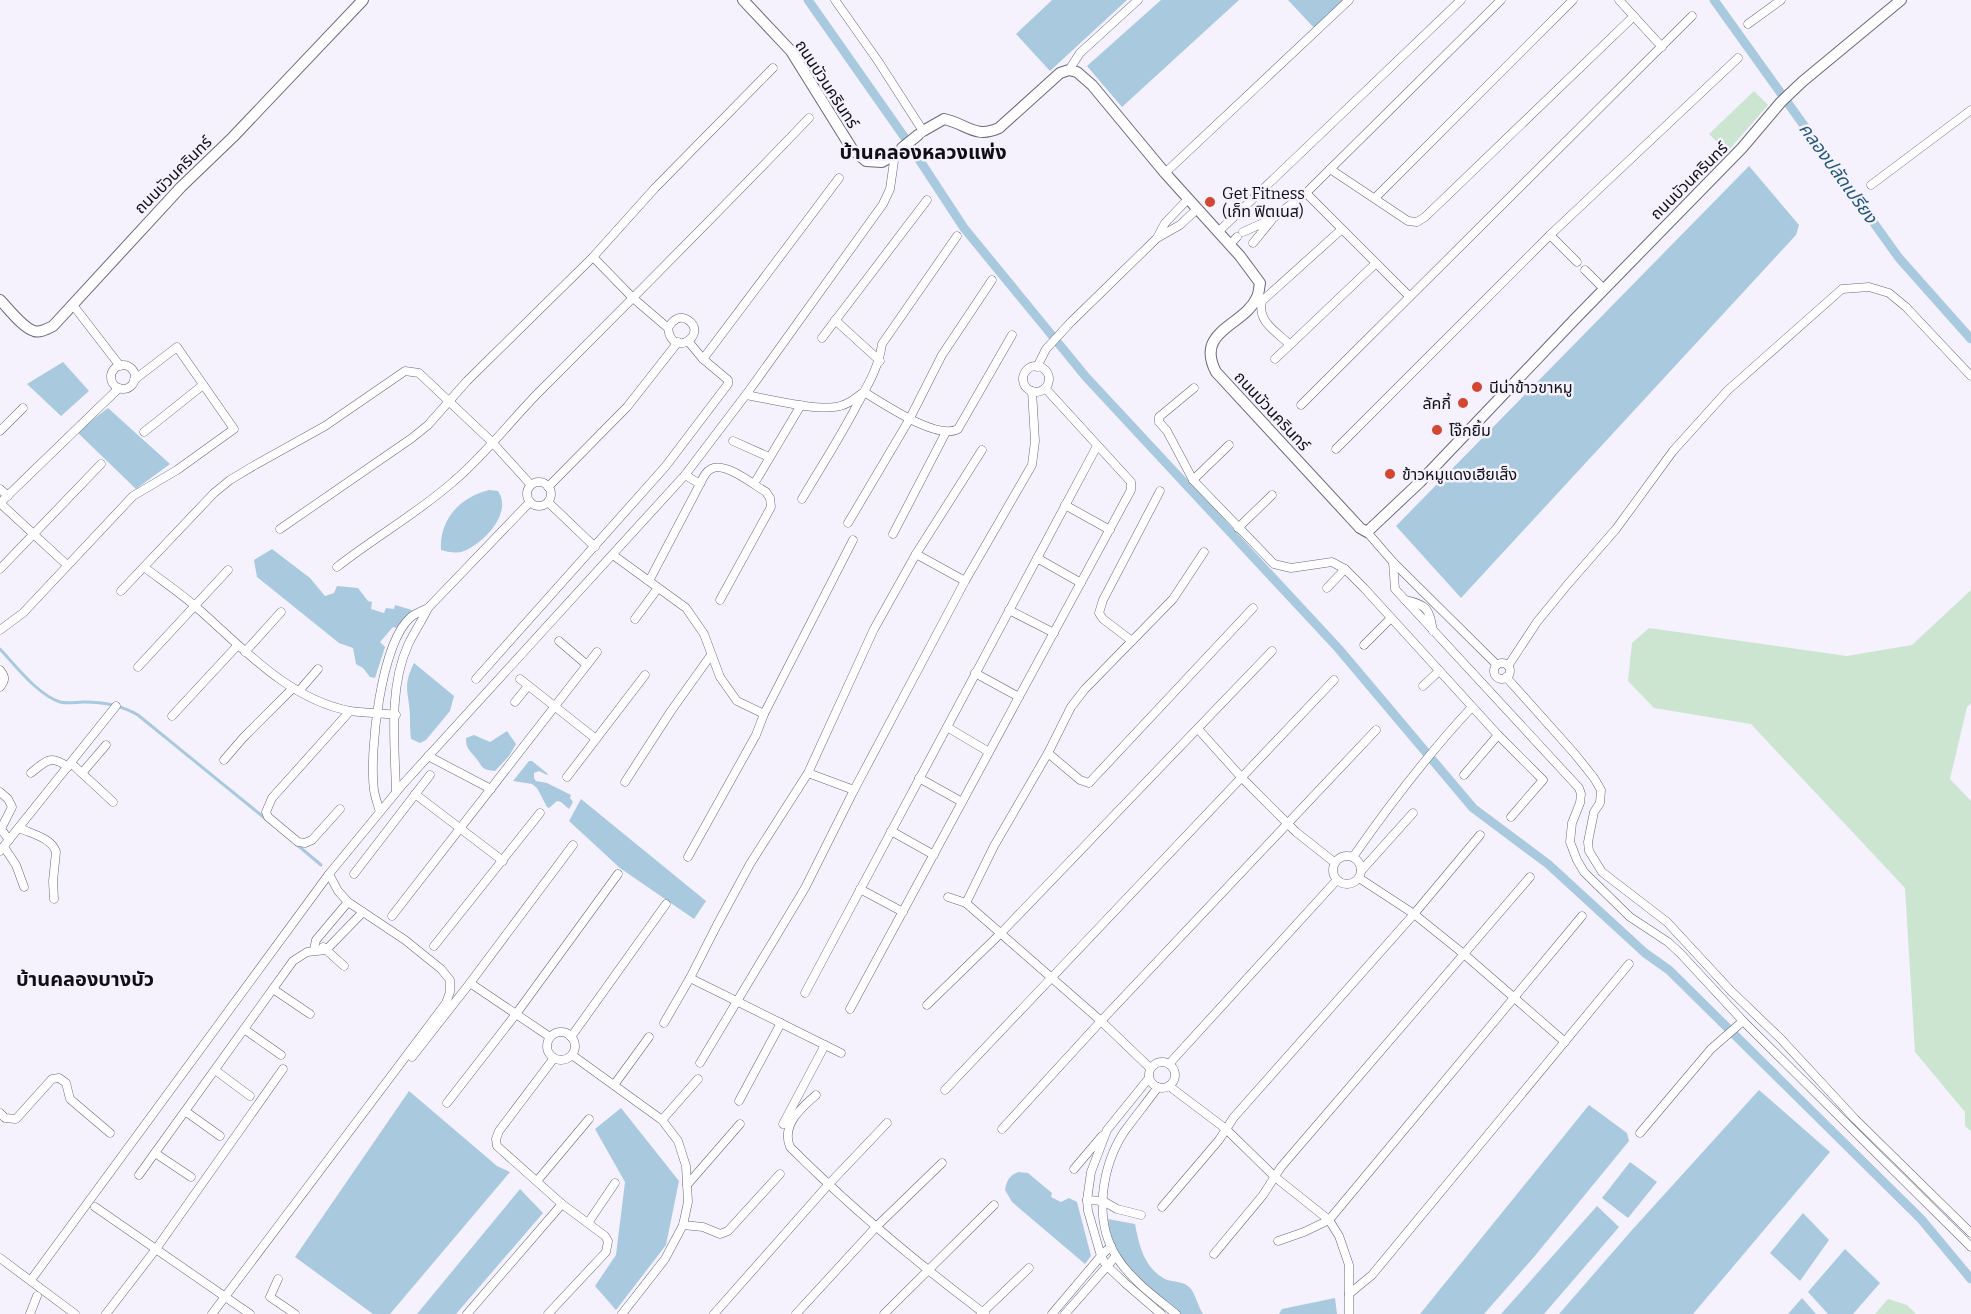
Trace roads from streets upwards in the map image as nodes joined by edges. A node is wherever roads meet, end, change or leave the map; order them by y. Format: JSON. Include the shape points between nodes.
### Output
{"nodes":[{"id":1,"x":363,"y":0,"type":"edge"},
{"id":2,"x":743,"y":0,"type":"edge"},
{"id":3,"x":835,"y":0,"type":"edge"},
{"id":4,"x":1138,"y":0,"type":"edge"},
{"id":5,"x":1349,"y":0,"type":"edge"},
{"id":6,"x":1461,"y":0,"type":"edge"},
{"id":7,"x":1501,"y":0,"type":"edge"},
{"id":8,"x":1573,"y":0,"type":"edge"},
{"id":9,"x":1619,"y":0,"type":"edge"},
{"id":10,"x":1781,"y":0,"type":"edge"},
{"id":11,"x":1900,"y":0,"type":"edge"},
{"id":12,"x":1634,"y":16,"type":"junction"},
{"id":13,"x":1692,"y":16,"type":"dead end"},
{"id":14,"x":1748,"y":24,"type":"dead end"},
{"id":15,"x":1662,"y":47,"type":"junction"},
{"id":16,"x":1738,"y":58,"type":"dead end"},
{"id":17,"x":773,"y":68,"type":"dead end"},
{"id":18,"x":1070,"y":70,"type":"junction"},
{"id":19,"x":1971,"y":110,"type":"edge"},
{"id":20,"x":809,"y":118,"type":"dead end"},
{"id":21,"x":921,"y":133,"type":"junction"},
{"id":22,"x":898,"y":152,"type":"junction"},
{"id":23,"x":1330,"y":169,"type":"junction"},
{"id":24,"x":1165,"y":173,"type":"junction"},
{"id":25,"x":839,"y":178,"type":"dead end"},
{"id":26,"x":1871,"y":185,"type":"dead end"},
{"id":27,"x":1306,"y":193,"type":"junction"},
{"id":28,"x":1375,"y":198,"type":"junction"},
{"id":29,"x":1188,"y":199,"type":"junction"},
{"id":30,"x":927,"y":200,"type":"dead end"},
{"id":31,"x":1197,"y":209,"type":"junction"},
{"id":32,"x":1272,"y":219,"type":"junction"},
{"id":33,"x":1342,"y":229,"type":"junction"},
{"id":34,"x":1218,"y":232,"type":"junction"},
{"id":35,"x":1550,"y":235,"type":"junction"},
{"id":36,"x":957,"y":236,"type":"dead end"},
{"id":37,"x":1157,"y":238,"type":"junction"},
{"id":38,"x":1236,"y":238,"type":"junction"},
{"id":39,"x":1247,"y":249,"type":"junction"},
{"id":40,"x":593,"y":257,"type":"junction"},
{"id":41,"x":1376,"y":262,"type":"junction"},
{"id":42,"x":1577,"y":262,"type":"dead end"},
{"id":43,"x":1585,"y":270,"type":"dead end"},
{"id":44,"x":992,"y":280,"type":"dead end"},
{"id":45,"x":1604,"y":289,"type":"junction"},
{"id":46,"x":1409,"y":296,"type":"junction"},
{"id":47,"x":633,"y":298,"type":"junction"},
{"id":48,"x":0,"y":300,"type":"edge"},
{"id":49,"x":73,"y":305,"type":"junction"},
{"id":50,"x":835,"y":320,"type":"junction"},
{"id":51,"x":668,"y":328,"type":"junction"},
{"id":52,"x":1012,"y":335,"type":"dead end"},
{"id":53,"x":822,"y":338,"type":"dead end"},
{"id":54,"x":688,"y":341,"type":"junction"},
{"id":55,"x":678,"y":342,"type":"junction"},
{"id":56,"x":1289,"y":344,"type":"junction"},
{"id":57,"x":703,"y":359,"type":"junction"},
{"id":58,"x":1275,"y":359,"type":"dead end"},
{"id":59,"x":880,"y":361,"type":"junction"},
{"id":60,"x":120,"y":366,"type":"junction"},
{"id":61,"x":1037,"y":366,"type":"junction"},
{"id":62,"x":1971,"y":376,"type":"edge"},
{"id":63,"x":134,"y":380,"type":"junction"},
{"id":64,"x":203,"y":385,"type":"junction"},
{"id":65,"x":119,"y":388,"type":"junction"},
{"id":66,"x":1045,"y":388,"type":"junction"},
{"id":67,"x":1194,"y":388,"type":"dead end"},
{"id":68,"x":1032,"y":391,"type":"junction"},
{"id":69,"x":864,"y":392,"type":"junction"},
{"id":70,"x":746,"y":395,"type":"junction"},
{"id":71,"x":449,"y":402,"type":"junction"},
{"id":72,"x":801,"y":405,"type":"junction"},
{"id":73,"x":1301,"y":405,"type":"dead end"},
{"id":74,"x":23,"y":408,"type":"dead end"},
{"id":75,"x":909,"y":420,"type":"junction"},
{"id":76,"x":0,"y":431,"type":"edge"},
{"id":77,"x":144,"y":432,"type":"dead end"},
{"id":78,"x":946,"y":432,"type":"junction"},
{"id":79,"x":733,"y":441,"type":"dead end"},
{"id":80,"x":492,"y":442,"type":"junction"},
{"id":81,"x":1229,"y":445,"type":"dead end"},
{"id":82,"x":1097,"y":446,"type":"junction"},
{"id":83,"x":1336,"y":449,"type":"dead end"},
{"id":84,"x":982,"y":450,"type":"dead end"},
{"id":85,"x":770,"y":457,"type":"junction"},
{"id":86,"x":101,"y":464,"type":"dead end"},
{"id":87,"x":685,"y":475,"type":"junction"},
{"id":88,"x":757,"y":479,"type":"dead end"},
{"id":89,"x":1193,"y":480,"type":"junction"},
{"id":90,"x":700,"y":484,"type":"junction"},
{"id":91,"x":531,"y":485,"type":"junction"},
{"id":92,"x":548,"y":487,"type":"junction"},
{"id":93,"x":0,"y":489,"type":"edge"},
{"id":94,"x":1160,"y":491,"type":"dead end"},
{"id":95,"x":1272,"y":495,"type":"dead end"},
{"id":96,"x":8,"y":496,"type":"junction"},
{"id":97,"x":802,"y":499,"type":"dead end"},
{"id":98,"x":530,"y":502,"type":"junction"},
{"id":99,"x":548,"y":502,"type":"junction"},
{"id":100,"x":0,"y":503,"type":"edge"},
{"id":101,"x":1065,"y":505,"type":"junction"},
{"id":102,"x":848,"y":523,"type":"dead end"},
{"id":103,"x":1238,"y":528,"type":"junction"},
{"id":104,"x":280,"y":529,"type":"dead end"},
{"id":105,"x":1110,"y":530,"type":"junction"},
{"id":106,"x":1367,"y":532,"type":"junction"},
{"id":107,"x":892,"y":534,"type":"dead end"},
{"id":108,"x":34,"y":535,"type":"junction"},
{"id":109,"x":853,"y":540,"type":"dead end"},
{"id":110,"x":595,"y":547,"type":"junction"},
{"id":111,"x":1204,"y":552,"type":"dead end"},
{"id":112,"x":916,"y":554,"type":"junction"},
{"id":113,"x":613,"y":555,"type":"junction"},
{"id":114,"x":1037,"y":558,"type":"junction"},
{"id":115,"x":1393,"y":562,"type":"junction"},
{"id":116,"x":66,"y":565,"type":"junction"},
{"id":117,"x":144,"y":567,"type":"junction"},
{"id":118,"x":337,"y":567,"type":"dead end"},
{"id":119,"x":1345,"y":568,"type":"junction"},
{"id":120,"x":0,"y":569,"type":"edge"},
{"id":121,"x":228,"y":570,"type":"dead end"},
{"id":122,"x":649,"y":581,"type":"junction"},
{"id":123,"x":965,"y":581,"type":"junction"},
{"id":124,"x":1081,"y":583,"type":"junction"},
{"id":125,"x":658,"y":588,"type":"junction"},
{"id":126,"x":1327,"y":588,"type":"dead end"},
{"id":127,"x":121,"y":591,"type":"dead end"},
{"id":128,"x":720,"y":600,"type":"dead end"},
{"id":129,"x":194,"y":606,"type":"junction"},
{"id":130,"x":428,"y":608,"type":"junction"},
{"id":131,"x":1253,"y":608,"type":"dead end"},
{"id":132,"x":1009,"y":610,"type":"junction"},
{"id":133,"x":281,"y":612,"type":"dead end"},
{"id":134,"x":1391,"y":618,"type":"junction"},
{"id":135,"x":635,"y":619,"type":"dead end"},
{"id":136,"x":0,"y":630,"type":"edge"},
{"id":137,"x":1054,"y":633,"type":"junction"},
{"id":138,"x":558,"y":641,"type":"dead end"},
{"id":139,"x":1132,"y":641,"type":"junction"},
{"id":140,"x":1364,"y":645,"type":"dead end"},
{"id":141,"x":237,"y":646,"type":"junction"},
{"id":142,"x":1272,"y":651,"type":"dead end"},
{"id":143,"x":245,"y":652,"type":"junction"},
{"id":144,"x":597,"y":652,"type":"dead end"},
{"id":145,"x":711,"y":655,"type":"junction"},
{"id":146,"x":587,"y":665,"type":"junction"},
{"id":147,"x":1497,"y":665,"type":"junction"},
{"id":148,"x":1508,"y":666,"type":"junction"},
{"id":149,"x":138,"y":667,"type":"dead end"},
{"id":150,"x":318,"y":669,"type":"dead end"},
{"id":151,"x":0,"y":670,"type":"edge"},
{"id":152,"x":1439,"y":671,"type":"junction"},
{"id":153,"x":975,"y":673,"type":"junction"},
{"id":154,"x":645,"y":675,"type":"dead end"},
{"id":155,"x":1506,"y":677,"type":"junction"},
{"id":156,"x":476,"y":679,"type":"dead end"},
{"id":157,"x":520,"y":679,"type":"dead end"},
{"id":158,"x":1334,"y":680,"type":"dead end"},
{"id":159,"x":528,"y":686,"type":"junction"},
{"id":160,"x":1424,"y":686,"type":"dead end"},
{"id":161,"x":0,"y":687,"type":"edge"},
{"id":162,"x":296,"y":690,"type":"junction"},
{"id":163,"x":1019,"y":698,"type":"junction"},
{"id":164,"x":514,"y":702,"type":"dead end"},
{"id":165,"x":116,"y":706,"type":"dead end"},
{"id":166,"x":555,"y":707,"type":"junction"},
{"id":167,"x":1472,"y":707,"type":"junction"},
{"id":168,"x":350,"y":711,"type":"junction"},
{"id":169,"x":378,"y":713,"type":"junction"},
{"id":170,"x":764,"y":714,"type":"junction"},
{"id":171,"x":396,"y":715,"type":"junction"},
{"id":172,"x":172,"y":716,"type":"dead end"},
{"id":173,"x":947,"y":727,"type":"junction"},
{"id":174,"x":1198,"y":729,"type":"junction"},
{"id":175,"x":1376,"y":730,"type":"dead end"},
{"id":176,"x":1498,"y":735,"type":"junction"},
{"id":177,"x":596,"y":739,"type":"junction"},
{"id":178,"x":106,"y":745,"type":"dead end"},
{"id":179,"x":989,"y":752,"type":"junction"},
{"id":180,"x":1048,"y":753,"type":"junction"},
{"id":181,"x":428,"y":756,"type":"junction"},
{"id":182,"x":224,"y":760,"type":"dead end"},
{"id":183,"x":69,"y":765,"type":"junction"},
{"id":184,"x":31,"y":773,"type":"dead end"},
{"id":185,"x":808,"y":773,"type":"junction"},
{"id":186,"x":82,"y":774,"type":"junction"},
{"id":187,"x":430,"y":774,"type":"dead end"},
{"id":188,"x":1464,"y":774,"type":"dead end"},
{"id":189,"x":567,"y":777,"type":"dead end"},
{"id":190,"x":920,"y":778,"type":"junction"},
{"id":191,"x":1242,"y":778,"type":"junction"},
{"id":192,"x":625,"y":783,"type":"dead end"},
{"id":193,"x":491,"y":789,"type":"junction"},
{"id":194,"x":854,"y":790,"type":"junction"},
{"id":195,"x":0,"y":792,"type":"edge"},
{"id":196,"x":396,"y":792,"type":"junction"},
{"id":197,"x":416,"y":794,"type":"junction"},
{"id":198,"x":113,"y":802,"type":"dead end"},
{"id":199,"x":962,"y":802,"type":"junction"},
{"id":200,"x":340,"y":809,"type":"dead end"},
{"id":201,"x":380,"y":812,"type":"junction"},
{"id":202,"x":540,"y":813,"type":"dead end"},
{"id":203,"x":1413,"y":813,"type":"dead end"},
{"id":204,"x":1511,"y":817,"type":"dead end"},
{"id":205,"x":1288,"y":824,"type":"junction"},
{"id":206,"x":18,"y":828,"type":"junction"},
{"id":207,"x":459,"y":828,"type":"junction"},
{"id":208,"x":891,"y":831,"type":"junction"},
{"id":209,"x":1480,"y":835,"type":"dead end"},
{"id":210,"x":573,"y":845,"type":"dead end"},
{"id":211,"x":4,"y":846,"type":"edge"},
{"id":212,"x":934,"y":855,"type":"junction"},
{"id":213,"x":688,"y":857,"type":"dead end"},
{"id":214,"x":1353,"y":857,"type":"junction"},
{"id":215,"x":502,"y":861,"type":"junction"},
{"id":216,"x":1334,"y":862,"type":"junction"},
{"id":217,"x":329,"y":874,"type":"junction"},
{"id":218,"x":354,"y":874,"type":"dead end"},
{"id":219,"x":618,"y":874,"type":"dead end"},
{"id":220,"x":1360,"y":875,"type":"junction"},
{"id":221,"x":1530,"y":877,"type":"dead end"},
{"id":222,"x":1336,"y":881,"type":"junction"},
{"id":223,"x":24,"y":887,"type":"dead end"},
{"id":224,"x":860,"y":889,"type":"junction"},
{"id":225,"x":948,"y":897,"type":"dead end"},
{"id":226,"x":54,"y":899,"type":"dead end"},
{"id":227,"x":348,"y":902,"type":"junction"},
{"id":228,"x":966,"y":903,"type":"junction"},
{"id":229,"x":666,"y":904,"type":"dead end"},
{"id":230,"x":363,"y":912,"type":"junction"},
{"id":231,"x":903,"y":912,"type":"junction"},
{"id":232,"x":1414,"y":914,"type":"junction"},
{"id":233,"x":392,"y":916,"type":"dead end"},
{"id":234,"x":1582,"y":916,"type":"dead end"},
{"id":235,"x":1001,"y":933,"type":"junction"},
{"id":236,"x":316,"y":940,"type":"junction"},
{"id":237,"x":434,"y":946,"type":"dead end"},
{"id":238,"x":314,"y":950,"type":"junction"},
{"id":239,"x":326,"y":950,"type":"junction"},
{"id":240,"x":1465,"y":955,"type":"junction"},
{"id":241,"x":1629,"y":964,"type":"dead end"},
{"id":242,"x":344,"y":966,"type":"dead end"},
{"id":243,"x":1051,"y":977,"type":"junction"},
{"id":244,"x":690,"y":978,"type":"junction"},
{"id":245,"x":470,"y":983,"type":"junction"},
{"id":246,"x":273,"y":989,"type":"junction"},
{"id":247,"x":805,"y":993,"type":"dead end"},
{"id":248,"x":1515,"y":998,"type":"junction"},
{"id":249,"x":737,"y":1001,"type":"junction"},
{"id":250,"x":927,"y":1005,"type":"dead end"},
{"id":251,"x":850,"y":1009,"type":"dead end"},
{"id":252,"x":309,"y":1014,"type":"dead end"},
{"id":253,"x":516,"y":1014,"type":"junction"},
{"id":254,"x":1101,"y":1021,"type":"junction"},
{"id":255,"x":664,"y":1023,"type":"dead end"},
{"id":256,"x":781,"y":1023,"type":"junction"},
{"id":257,"x":1740,"y":1023,"type":"junction"},
{"id":258,"x":244,"y":1029,"type":"junction"},
{"id":259,"x":550,"y":1037,"type":"junction"},
{"id":260,"x":572,"y":1037,"type":"junction"},
{"id":261,"x":649,"y":1037,"type":"dead end"},
{"id":262,"x":1565,"y":1042,"type":"junction"},
{"id":263,"x":825,"y":1045,"type":"junction"},
{"id":264,"x":841,"y":1053,"type":"dead end"},
{"id":265,"x":281,"y":1055,"type":"dead end"},
{"id":266,"x":572,"y":1055,"type":"junction"},
{"id":267,"x":554,"y":1058,"type":"junction"},
{"id":268,"x":700,"y":1063,"type":"dead end"},
{"id":269,"x":1169,"y":1064,"type":"junction"},
{"id":270,"x":405,"y":1065,"type":"dead end"},
{"id":271,"x":1150,"y":1068,"type":"junction"},
{"id":272,"x":284,"y":1069,"type":"dead end"},
{"id":273,"x":214,"y":1070,"type":"junction"},
{"id":274,"x":1149,"y":1078,"type":"junction"},
{"id":275,"x":698,"y":1079,"type":"dead end"},
{"id":276,"x":614,"y":1085,"type":"junction"},
{"id":277,"x":1170,"y":1086,"type":"junction"},
{"id":278,"x":1158,"y":1088,"type":"junction"},
{"id":279,"x":945,"y":1090,"type":"dead end"},
{"id":280,"x":816,"y":1095,"type":"dead end"},
{"id":281,"x":250,"y":1096,"type":"dead end"},
{"id":282,"x":739,"y":1101,"type":"dead end"},
{"id":283,"x":447,"y":1103,"type":"dead end"},
{"id":284,"x":185,"y":1111,"type":"junction"},
{"id":285,"x":0,"y":1113,"type":"edge"},
{"id":286,"x":589,"y":1119,"type":"dead end"},
{"id":287,"x":662,"y":1120,"type":"junction"},
{"id":288,"x":886,"y":1123,"type":"dead end"},
{"id":289,"x":740,"y":1124,"type":"dead end"},
{"id":290,"x":783,"y":1124,"type":"dead end"},
{"id":291,"x":1002,"y":1129,"type":"dead end"},
{"id":292,"x":1226,"y":1129,"type":"junction"},
{"id":293,"x":1107,"y":1130,"type":"junction"},
{"id":294,"x":110,"y":1133,"type":"dead end"},
{"id":295,"x":1640,"y":1133,"type":"dead end"},
{"id":296,"x":220,"y":1136,"type":"dead end"},
{"id":297,"x":155,"y":1153,"type":"junction"},
{"id":298,"x":942,"y":1163,"type":"dead end"},
{"id":299,"x":1074,"y":1170,"type":"dead end"},
{"id":300,"x":1091,"y":1172,"type":"junction"},
{"id":301,"x":1106,"y":1172,"type":"junction"},
{"id":302,"x":780,"y":1174,"type":"dead end"},
{"id":303,"x":139,"y":1175,"type":"dead end"},
{"id":304,"x":1275,"y":1177,"type":"junction"},
{"id":305,"x":191,"y":1178,"type":"dead end"},
{"id":306,"x":537,"y":1181,"type":"junction"},
{"id":307,"x":615,"y":1183,"type":"dead end"},
{"id":308,"x":687,"y":1185,"type":"junction"},
{"id":309,"x":828,"y":1185,"type":"junction"},
{"id":310,"x":1087,"y":1200,"type":"junction"},
{"id":311,"x":1103,"y":1201,"type":"junction"},
{"id":312,"x":562,"y":1204,"type":"junction"},
{"id":313,"x":994,"y":1205,"type":"dead end"},
{"id":314,"x":95,"y":1207,"type":"dead end"},
{"id":315,"x":1162,"y":1207,"type":"dead end"},
{"id":316,"x":1141,"y":1215,"type":"dead end"},
{"id":317,"x":1329,"y":1220,"type":"junction"},
{"id":318,"x":588,"y":1223,"type":"junction"},
{"id":319,"x":683,"y":1225,"type":"junction"},
{"id":320,"x":876,"y":1227,"type":"junction"},
{"id":321,"x":1971,"y":1233,"type":"edge"},
{"id":322,"x":1278,"y":1241,"type":"dead end"},
{"id":323,"x":1112,"y":1246,"type":"junction"},
{"id":324,"x":1971,"y":1247,"type":"edge"},
{"id":325,"x":156,"y":1249,"type":"junction"},
{"id":326,"x":1214,"y":1254,"type":"dead end"},
{"id":327,"x":1101,"y":1256,"type":"junction"},
{"id":328,"x":1116,"y":1256,"type":"junction"},
{"id":329,"x":0,"y":1258,"type":"edge"},
{"id":330,"x":1106,"y":1265,"type":"junction"},
{"id":331,"x":1029,"y":1268,"type":"dead end"},
{"id":332,"x":930,"y":1269,"type":"junction"},
{"id":333,"x":278,"y":1279,"type":"dead end"},
{"id":334,"x":31,"y":1280,"type":"junction"},
{"id":335,"x":1349,"y":1294,"type":"junction"},
{"id":336,"x":37,"y":1296,"type":"dead end"},
{"id":337,"x":225,"y":1297,"type":"junction"},
{"id":338,"x":983,"y":1313,"type":"edge"},
{"id":339,"x":30,"y":1314,"type":"edge"},
{"id":340,"x":74,"y":1314,"type":"edge"},
{"id":341,"x":106,"y":1314,"type":"edge"},
{"id":342,"x":212,"y":1314,"type":"edge"},
{"id":343,"x":250,"y":1314,"type":"edge"},
{"id":344,"x":295,"y":1314,"type":"edge"},
{"id":345,"x":467,"y":1314,"type":"edge"},
{"id":346,"x":548,"y":1314,"type":"edge"},
{"id":347,"x":622,"y":1314,"type":"edge"},
{"id":348,"x":714,"y":1314,"type":"edge"},
{"id":349,"x":796,"y":1314,"type":"edge"},
{"id":350,"x":884,"y":1314,"type":"edge"},
{"id":351,"x":1052,"y":1314,"type":"edge"},
{"id":352,"x":1065,"y":1314,"type":"edge"},
{"id":353,"x":1161,"y":1314,"type":"edge"},
{"id":354,"x":1176,"y":1314,"type":"edge"},
{"id":355,"x":1349,"y":1314,"type":"edge"}],
"edges":[{"from":1,"to":49,"type":"street","name":"ถนนบัวนครินทร์","via":[[160,209]]},
{"from":2,"to":22,"type":"street","name":"ถนนบัวนครินทร์","via":[[791,51],[852,149],[866,161],[882,162]]},
{"from":3,"to":21,"type":"street"},
{"from":4,"to":18,"type":"street","via":[[1080,53]]},
{"from":5,"to":24,"type":"street"},
{"from":6,"to":34,"type":"street"},
{"from":7,"to":23,"type":"street"},
{"from":8,"to":28,"type":"street"},
{"from":9,"to":12,"type":"street"},
{"from":10,"to":14,"type":"street"},
{"from":11,"to":45,"type":"street","name":"ถนนบัวนครินทร์","via":[[1780,102],[1749,141]]},
{"from":12,"to":15,"type":"street"},
{"from":12,"to":28,"type":"street","via":[[1425,217],[1417,222],[1408,220]]},
{"from":13,"to":15,"type":"street"},
{"from":15,"to":46,"type":"street"},
{"from":16,"to":35,"type":"street"},
{"from":17,"to":40,"type":"street"},
{"from":18,"to":21,"type":"street","name":"ถนนบัวนครินทร์","via":[[1060,73],[999,128],[988,133],[944,119]]},
{"from":18,"to":24,"type":"street","name":"ถนนบัวนครินทร์","via":[[1092,85]]},
{"from":19,"to":26,"type":"street"},
{"from":20,"to":47,"type":"street"},
{"from":21,"to":22,"type":"street","name":"ถนนบัวนครินทร์"},
{"from":22,"to":70,"type":"street","via":[[883,204]]},
{"from":23,"to":27,"type":"street"},
{"from":23,"to":28,"type":"street"},
{"from":24,"to":29,"type":"street","name":"ถนนบัวนครินทร์"},
{"from":25,"to":57,"type":"street"},
{"from":27,"to":32,"type":"street"},
{"from":27,"to":33,"type":"street"},
{"from":29,"to":31,"type":"street","name":"ถนนบัวนครินทร์"},
{"from":29,"to":37,"type":"street","via":[[1165,223]]},
{"from":30,"to":50,"type":"street"},
{"from":31,"to":34,"type":"street","name":"ถนนบัวนครินทร์"},
{"from":31,"to":37,"type":"street","via":[[1179,226]]},
{"from":32,"to":38,"type":"street"},
{"from":32,"to":39,"type":"street"},
{"from":33,"to":41,"type":"street"},
{"from":33,"to":56,"type":"street","via":[[1262,302],[1262,318]]},
{"from":34,"to":38,"type":"street","name":"ถนนบัวนครินทร์"},
{"from":35,"to":42,"type":"street"},
{"from":35,"to":83,"type":"street"},
{"from":36,"to":59,"type":"street","via":[[882,344]]},
{"from":37,"to":61,"type":"street","via":[[1071,322]]},
{"from":38,"to":39,"type":"street","name":"ถนนบัวนครินทร์"},
{"from":39,"to":106,"type":"street","name":"ถนนบัวนครินทร์","via":[[1260,283],[1257,297],[1218,335],[1210,348],[1210,361],[1224,381]]},
{"from":40,"to":47,"type":"street"},
{"from":40,"to":71,"type":"street"},
{"from":41,"to":46,"type":"street"},
{"from":41,"to":56,"type":"street"},
{"from":43,"to":45,"type":"street"},
{"from":44,"to":75,"type":"street","via":[[942,354]]},
{"from":45,"to":106,"type":"street","name":"ถนนบัวนครินทร์","via":[[1436,466]]},
{"from":46,"to":73,"type":"street"},
{"from":47,"to":51,"type":"street"},
{"from":47,"to":80,"type":"street"},
{"from":48,"to":49,"type":"street","name":"ถนนบัวนครินทร์","via":[[34,332],[52,326]]},
{"from":49,"to":60,"type":"street"},
{"from":50,"to":53,"type":"street"},
{"from":50,"to":59,"type":"street"},
{"from":51,"to":54,"type":"street","via":[[677,318],[689,320],[694,332]]},
{"from":51,"to":55,"type":"street","via":[[669,335]]},
{"from":52,"to":78,"type":"street","via":[[958,429]]},
{"from":54,"to":55,"type":"street"},
{"from":54,"to":57,"type":"street"},
{"from":55,"to":92,"type":"street","via":[[627,407]]},
{"from":56,"to":58,"type":"street"},
{"from":57,"to":110,"type":"street","via":[[728,384],[665,467]]},
{"from":59,"to":69,"type":"street"},
{"from":60,"to":63,"type":"street","via":[[130,368]]},
{"from":60,"to":65,"type":"street","via":[[111,379]]},
{"from":61,"to":66,"type":"street","via":[[1048,374]]},
{"from":61,"to":68,"type":"street","via":[[1024,374],[1026,386]]},
{"from":62,"to":148,"type":"street","via":[[1889,294],[1869,287],[1842,289],[1728,390],[1673,451],[1616,529],[1537,622]]},
{"from":63,"to":64,"type":"street","via":[[177,348]]},
{"from":63,"to":65,"type":"street","via":[[129,387]]},
{"from":64,"to":77,"type":"street"},
{"from":64,"to":116,"type":"street","via":[[234,429],[177,471],[134,496]]},
{"from":65,"to":96,"type":"street"},
{"from":66,"to":68,"type":"street"},
{"from":66,"to":82,"type":"street"},
{"from":67,"to":89,"type":"street","via":[[1159,417]]},
{"from":68,"to":123,"type":"street","via":[[1032,465]]},
{"from":69,"to":72,"type":"street","via":[[839,407]]},
{"from":69,"to":75,"type":"street"},
{"from":69,"to":97,"type":"street"},
{"from":70,"to":72,"type":"street"},
{"from":70,"to":87,"type":"street"},
{"from":71,"to":80,"type":"street"},
{"from":71,"to":104,"type":"street","via":[[412,438]]},
{"from":71,"to":117,"type":"street","via":[[419,374],[405,371],[325,426],[230,480]]},
{"from":72,"to":85,"type":"street"},
{"from":74,"to":76,"type":"street"},
{"from":75,"to":78,"type":"street"},
{"from":75,"to":102,"type":"street"},
{"from":78,"to":107,"type":"street"},
{"from":79,"to":85,"type":"street"},
{"from":80,"to":91,"type":"street"},
{"from":80,"to":118,"type":"street","via":[[453,482]]},
{"from":81,"to":89,"type":"street"},
{"from":82,"to":101,"type":"street"},
{"from":82,"to":105,"type":"street","via":[[1132,485]]},
{"from":84,"to":112,"type":"street"},
{"from":85,"to":88,"type":"street"},
{"from":86,"to":108,"type":"street"},
{"from":87,"to":90,"type":"street"},
{"from":87,"to":113,"type":"street"},
{"from":89,"to":103,"type":"street"},
{"from":90,"to":122,"type":"street"},
{"from":90,"to":128,"type":"street","via":[[706,472],[724,467],[770,498],[771,507]]},
{"from":91,"to":92,"type":"street","via":[[538,482]]},
{"from":91,"to":98,"type":"street","via":[[527,492]]},
{"from":92,"to":99,"type":"street"},
{"from":93,"to":96,"type":"street"},
{"from":94,"to":139,"type":"street","via":[[1099,613]]},
{"from":95,"to":103,"type":"street"},
{"from":96,"to":100,"type":"street"},
{"from":98,"to":99,"type":"street","via":[[537,506]]},
{"from":98,"to":130,"type":"street"},
{"from":99,"to":110,"type":"street"},
{"from":100,"to":108,"type":"street"},
{"from":101,"to":105,"type":"street"},
{"from":101,"to":114,"type":"street"},
{"from":103,"to":119,"type":"street","via":[[1274,564],[1292,568],[1332,562]]},
{"from":105,"to":124,"type":"street"},
{"from":106,"to":115,"type":"street"},
{"from":108,"to":116,"type":"street"},
{"from":108,"to":120,"type":"street"},
{"from":109,"to":170,"type":"street"},
{"from":110,"to":156,"type":"street"},
{"from":111,"to":139,"type":"street","via":[[1173,598]]},
{"from":112,"to":123,"type":"street"},
{"from":112,"to":185,"type":"street","via":[[874,629]]},
{"from":113,"to":122,"type":"street"},
{"from":113,"to":181,"type":"street"},
{"from":114,"to":124,"type":"street"},
{"from":114,"to":132,"type":"street"},
{"from":115,"to":147,"type":"street"},
{"from":115,"to":257,"type":"street","via":[[1395,589],[1404,600],[1420,603],[1430,614],[1433,632],[1579,788],[1581,803],[1572,823],[1570,842],[1584,872],[1630,917],[1668,942]]},
{"from":116,"to":136,"type":"street","via":[[23,613]]},
{"from":117,"to":127,"type":"street"},
{"from":117,"to":129,"type":"street"},
{"from":119,"to":126,"type":"street"},
{"from":119,"to":134,"type":"street"},
{"from":121,"to":129,"type":"street"},
{"from":122,"to":125,"type":"street"},
{"from":123,"to":194,"type":"street"},
{"from":124,"to":137,"type":"street"},
{"from":125,"to":135,"type":"street"},
{"from":125,"to":145,"type":"street","via":[[686,608],[704,634]]},
{"from":129,"to":141,"type":"street"},
{"from":129,"to":149,"type":"street"},
{"from":130,"to":169,"type":"street","via":[[411,617],[400,630],[379,695]]},
{"from":130,"to":171,"type":"street","via":[[408,645],[399,676]]},
{"from":131,"to":180,"type":"street","via":[[1089,783]]},
{"from":132,"to":137,"type":"street"},
{"from":132,"to":153,"type":"street"},
{"from":133,"to":143,"type":"street"},
{"from":134,"to":140,"type":"street"},
{"from":134,"to":152,"type":"street"},
{"from":137,"to":163,"type":"street"},
{"from":138,"to":146,"type":"street"},
{"from":139,"to":180,"type":"street","via":[[1071,707]]},
{"from":141,"to":143,"type":"street"},
{"from":141,"to":172,"type":"street"},
{"from":142,"to":174,"type":"street"},
{"from":143,"to":162,"type":"street"},
{"from":144,"to":146,"type":"street"},
{"from":145,"to":170,"type":"street","via":[[737,701]]},
{"from":145,"to":192,"type":"street"},
{"from":146,"to":166,"type":"street"},
{"from":147,"to":148,"type":"street"},
{"from":147,"to":155,"type":"street","via":[[1495,676]]},
{"from":148,"to":155,"type":"street"},
{"from":150,"to":162,"type":"street"},
{"from":151,"to":161,"type":"street","via":[[5,681]]},
{"from":152,"to":160,"type":"street"},
{"from":152,"to":167,"type":"street"},
{"from":153,"to":163,"type":"street"},
{"from":153,"to":173,"type":"street"},
{"from":154,"to":177,"type":"street"},
{"from":155,"to":321,"type":"street","via":[[1574,753],[1601,790],[1588,842],[1602,872],[1667,922]]},
{"from":157,"to":159,"type":"street"},
{"from":158,"to":191,"type":"street"},
{"from":159,"to":164,"type":"street"},
{"from":159,"to":166,"type":"street"},
{"from":162,"to":168,"type":"street"},
{"from":162,"to":182,"type":"street"},
{"from":163,"to":179,"type":"street"},
{"from":165,"to":183,"type":"street"},
{"from":166,"to":177,"type":"street"},
{"from":166,"to":193,"type":"street"},
{"from":167,"to":176,"type":"street"},
{"from":167,"to":214,"type":"street","via":[[1419,766]]},
{"from":168,"to":169,"type":"street"},
{"from":168,"to":200,"type":"street","via":[[272,798],[266,812],[298,842],[305,843]]},
{"from":169,"to":171,"type":"street"},
{"from":169,"to":201,"type":"street","via":[[374,790]]},
{"from":170,"to":213,"type":"street"},
{"from":171,"to":196,"type":"street"},
{"from":173,"to":179,"type":"street"},
{"from":173,"to":190,"type":"street"},
{"from":174,"to":191,"type":"street"},
{"from":174,"to":235,"type":"street"},
{"from":175,"to":205,"type":"street"},
{"from":176,"to":188,"type":"street"},
{"from":176,"to":204,"type":"street","via":[[1543,780]]},
{"from":177,"to":189,"type":"street"},
{"from":178,"to":186,"type":"street"},
{"from":179,"to":199,"type":"street"},
{"from":180,"to":228,"type":"street"},
{"from":181,"to":193,"type":"street"},
{"from":181,"to":196,"type":"street"},
{"from":183,"to":184,"type":"street","via":[[52,759]]},
{"from":183,"to":186,"type":"street"},
{"from":183,"to":206,"type":"street"},
{"from":185,"to":194,"type":"street"},
{"from":185,"to":244,"type":"street","via":[[750,864]]},
{"from":186,"to":198,"type":"street"},
{"from":187,"to":197,"type":"street"},
{"from":190,"to":199,"type":"street"},
{"from":190,"to":208,"type":"street"},
{"from":191,"to":205,"type":"street"},
{"from":191,"to":243,"type":"street"},
{"from":193,"to":207,"type":"street"},
{"from":194,"to":249,"type":"street","via":[[805,888]]},
{"from":195,"to":211,"type":"street","via":[[12,807],[1,829]]},
{"from":196,"to":201,"type":"street"},
{"from":197,"to":207,"type":"street"},
{"from":197,"to":218,"type":"street"},
{"from":199,"to":212,"type":"street"},
{"from":201,"to":217,"type":"street"},
{"from":202,"to":215,"type":"street"},
{"from":203,"to":220,"type":"street"},
{"from":205,"to":216,"type":"street"},
{"from":205,"to":254,"type":"street"},
{"from":206,"to":211,"type":"street"},
{"from":206,"to":226,"type":"street","via":[[55,848]]},
{"from":207,"to":215,"type":"street"},
{"from":207,"to":233,"type":"street"},
{"from":208,"to":212,"type":"street"},
{"from":208,"to":224,"type":"street"},
{"from":209,"to":232,"type":"street"},
{"from":210,"to":245,"type":"street"},
{"from":211,"to":223,"type":"street"},
{"from":212,"to":231,"type":"street"},
{"from":214,"to":216,"type":"street","via":[[1343,856]]},
{"from":214,"to":220,"type":"street","via":[[1359,863]]},
{"from":215,"to":237,"type":"street"},
{"from":216,"to":222,"type":"street","via":[[1332,872]]},
{"from":217,"to":227,"type":"street"},
{"from":217,"to":334,"type":"street"},
{"from":219,"to":253,"type":"street"},
{"from":220,"to":222,"type":"street","via":[[1346,885]]},
{"from":220,"to":232,"type":"street"},
{"from":221,"to":240,"type":"street"},
{"from":222,"to":269,"type":"street"},
{"from":224,"to":231,"type":"street"},
{"from":224,"to":247,"type":"street"},
{"from":225,"to":228,"type":"street"},
{"from":227,"to":230,"type":"street"},
{"from":227,"to":236,"type":"street"},
{"from":228,"to":235,"type":"street"},
{"from":229,"to":260,"type":"street"},
{"from":230,"to":239,"type":"street"},
{"from":230,"to":337,"type":"street","via":[[441,969],[450,980],[450,992],[446,1003]]},
{"from":231,"to":251,"type":"street"},
{"from":232,"to":240,"type":"street"},
{"from":232,"to":292,"type":"street"},
{"from":234,"to":248,"type":"street"},
{"from":235,"to":243,"type":"street"},
{"from":235,"to":250,"type":"street"},
{"from":236,"to":238,"type":"street"},
{"from":236,"to":239,"type":"street"},
{"from":238,"to":239,"type":"street"},
{"from":238,"to":246,"type":"street","via":[[297,957]]},
{"from":239,"to":242,"type":"street"},
{"from":240,"to":248,"type":"street"},
{"from":240,"to":304,"type":"street"},
{"from":241,"to":262,"type":"street"},
{"from":243,"to":254,"type":"street"},
{"from":243,"to":279,"type":"street"},
{"from":244,"to":249,"type":"street"},
{"from":244,"to":255,"type":"street"},
{"from":245,"to":253,"type":"street"},
{"from":245,"to":270,"type":"street"},
{"from":246,"to":252,"type":"street"},
{"from":246,"to":258,"type":"street"},
{"from":248,"to":262,"type":"street"},
{"from":248,"to":317,"type":"street"},
{"from":249,"to":256,"type":"street"},
{"from":249,"to":268,"type":"street"},
{"from":253,"to":259,"type":"street"},
{"from":253,"to":283,"type":"street"},
{"from":254,"to":271,"type":"street"},
{"from":254,"to":291,"type":"street"},
{"from":256,"to":263,"type":"street"},
{"from":256,"to":282,"type":"street"},
{"from":257,"to":295,"type":"street","via":[[1712,1049]]},
{"from":257,"to":324,"type":"street"},
{"from":258,"to":265,"type":"street"},
{"from":258,"to":273,"type":"street"},
{"from":259,"to":260,"type":"street","via":[[557,1033]]},
{"from":259,"to":267,"type":"street","via":[[548,1053]]},
{"from":260,"to":266,"type":"street"},
{"from":261,"to":276,"type":"street"},
{"from":262,"to":335,"type":"street","via":[[1372,1275]]},
{"from":263,"to":264,"type":"street"},
{"from":263,"to":290,"type":"street"},
{"from":266,"to":267,"type":"street","via":[[561,1060]]},
{"from":266,"to":276,"type":"street"},
{"from":267,"to":306,"type":"street","via":[[496,1139],[497,1146]]},
{"from":269,"to":271,"type":"street","via":[[1161,1061]]},
{"from":269,"to":277,"type":"street","via":[[1175,1074]]},
{"from":271,"to":274,"type":"street"},
{"from":272,"to":325,"type":"street"},
{"from":273,"to":281,"type":"street"},
{"from":273,"to":284,"type":"street"},
{"from":274,"to":278,"type":"street"},
{"from":274,"to":293,"type":"street"},
{"from":275,"to":287,"type":"street"},
{"from":276,"to":287,"type":"street"},
{"from":277,"to":278,"type":"street"},
{"from":277,"to":292,"type":"street"},
{"from":278,"to":301,"type":"street","via":[[1123,1134]]},
{"from":280,"to":309,"type":"street","via":[[796,1113],[788,1142]]},
{"from":284,"to":296,"type":"street"},
{"from":284,"to":297,"type":"street"},
{"from":285,"to":294,"type":"street","via":[[16,1119],[52,1079],[59,1078],[66,1083],[70,1099]]},
{"from":286,"to":306,"type":"street"},
{"from":287,"to":308,"type":"street","via":[[678,1141]]},
{"from":288,"to":309,"type":"street"},
{"from":289,"to":308,"type":"street"},
{"from":292,"to":304,"type":"street"},
{"from":292,"to":315,"type":"street"},
{"from":293,"to":299,"type":"street"},
{"from":293,"to":300,"type":"street"},
{"from":297,"to":303,"type":"street"},
{"from":297,"to":305,"type":"street"},
{"from":298,"to":320,"type":"street"},
{"from":300,"to":301,"type":"street"},
{"from":300,"to":310,"type":"street"},
{"from":301,"to":311,"type":"street"},
{"from":302,"to":319,"type":"street","via":[[728,1231],[720,1234]]},
{"from":304,"to":317,"type":"street"},
{"from":304,"to":326,"type":"street"},
{"from":306,"to":312,"type":"street"},
{"from":307,"to":318,"type":"street"},
{"from":308,"to":319,"type":"street"},
{"from":309,"to":320,"type":"street"},
{"from":309,"to":348,"type":"street"},
{"from":310,"to":311,"type":"street"},
{"from":310,"to":327,"type":"street"},
{"from":311,"to":316,"type":"street"},
{"from":311,"to":323,"type":"street","via":[[1102,1217]]},
{"from":312,"to":318,"type":"street"},
{"from":312,"to":345,"type":"street"},
{"from":313,"to":332,"type":"street"},
{"from":314,"to":325,"type":"street"},
{"from":317,"to":322,"type":"street"},
{"from":317,"to":335,"type":"street","via":[[1340,1236],[1349,1265]]},
{"from":318,"to":346,"type":"street","via":[[606,1236],[606,1252]]},
{"from":319,"to":347,"type":"street","via":[[665,1259]]},
{"from":320,"to":332,"type":"street"},
{"from":320,"to":349,"type":"street"},
{"from":323,"to":327,"type":"street"},
{"from":323,"to":328,"type":"street"},
{"from":325,"to":337,"type":"street"},
{"from":325,"to":341,"type":"street"},
{"from":327,"to":330,"type":"street"},
{"from":327,"to":351,"type":"street"},
{"from":328,"to":330,"type":"street"},
{"from":328,"to":354,"type":"street","via":[[1135,1279]]},
{"from":329,"to":334,"type":"street"},
{"from":330,"to":352,"type":"street"},
{"from":330,"to":353,"type":"street"},
{"from":331,"to":338,"type":"street"},
{"from":332,"to":338,"type":"street"},
{"from":332,"to":350,"type":"street"},
{"from":333,"to":344,"type":"street","via":[[270,1297]]},
{"from":334,"to":340,"type":"street"},
{"from":335,"to":355,"type":"street"},
{"from":336,"to":339,"type":"street"},
{"from":337,"to":342,"type":"street"},
{"from":337,"to":343,"type":"street"}]}
